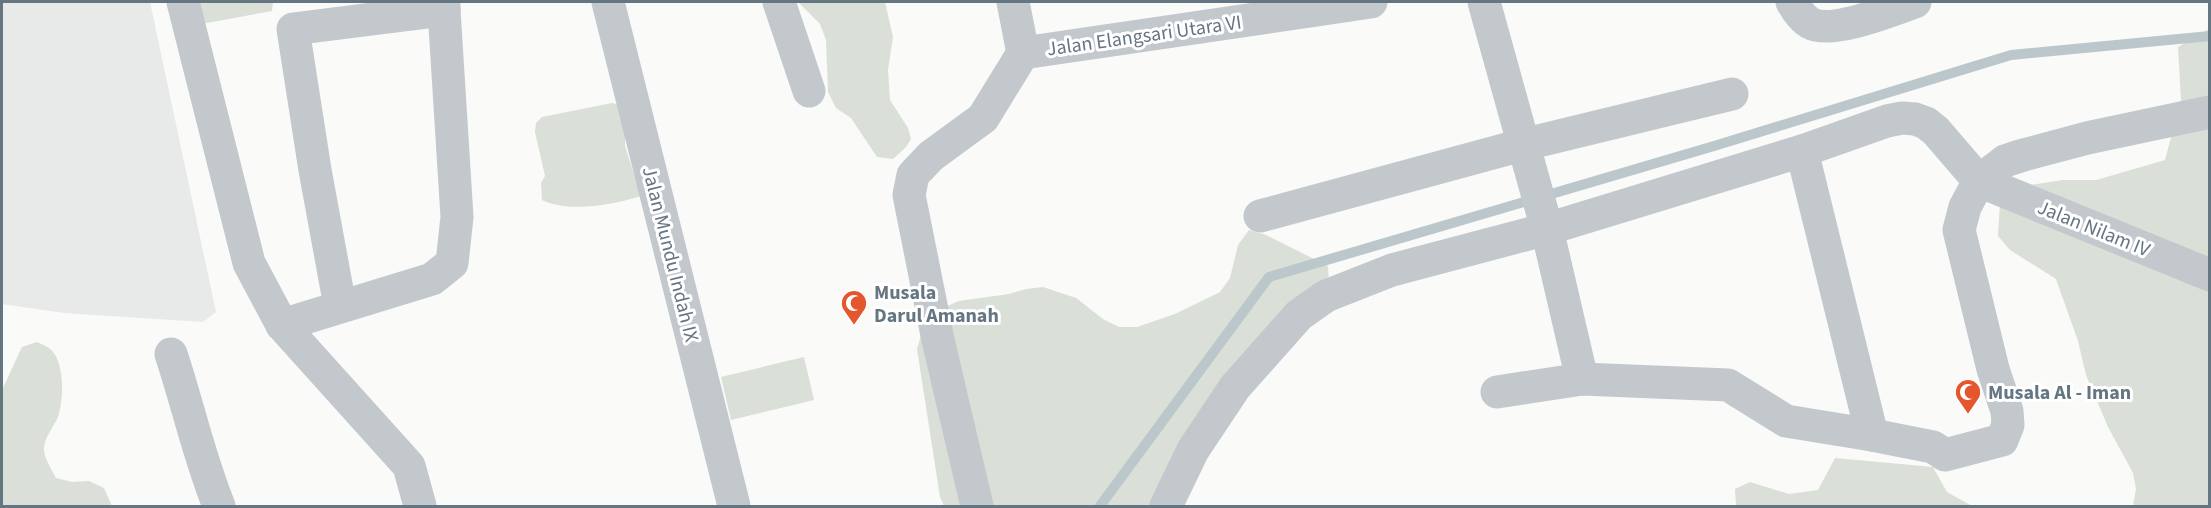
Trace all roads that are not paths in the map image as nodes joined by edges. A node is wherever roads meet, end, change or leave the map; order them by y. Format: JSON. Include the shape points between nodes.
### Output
{"nodes":[{"id":1,"x":183,"y":2,"type":"edge"},
{"id":2,"x":608,"y":2,"type":"edge"},
{"id":3,"x":779,"y":2,"type":"edge"},
{"id":4,"x":1013,"y":2,"type":"edge"},
{"id":5,"x":1371,"y":2,"type":"edge"},
{"id":6,"x":1484,"y":2,"type":"edge"},
{"id":7,"x":1792,"y":2,"type":"edge"},
{"id":8,"x":1915,"y":2,"type":"edge"},
{"id":9,"x":444,"y":6,"type":"edge"},
{"id":10,"x":1023,"y":53,"type":"junction"},
{"id":11,"x":809,"y":91,"type":"dead end"},
{"id":12,"x":1732,"y":94,"type":"dead end"},
{"id":13,"x":2210,"y":112,"type":"edge"},
{"id":14,"x":1802,"y":151,"type":"junction"},
{"id":15,"x":1979,"y":181,"type":"junction"},
{"id":16,"x":1535,"y":188,"type":"junction"},
{"id":17,"x":1260,"y":216,"type":"dead end"},
{"id":18,"x":2210,"y":275,"type":"edge"},
{"id":19,"x":340,"y":306,"type":"junction"},
{"id":20,"x":282,"y":325,"type":"junction"},
{"id":21,"x":171,"y":354,"type":"dead end"},
{"id":22,"x":1582,"y":379,"type":"junction"},
{"id":23,"x":1497,"y":392,"type":"dead end"},
{"id":24,"x":1872,"y":435,"type":"junction"},
{"id":25,"x":219,"y":507,"type":"edge"},
{"id":26,"x":420,"y":507,"type":"edge"},
{"id":27,"x":734,"y":507,"type":"edge"},
{"id":28,"x":978,"y":507,"type":"edge"},
{"id":29,"x":1166,"y":507,"type":"edge"}],
"edges":[{"from":1,"to":20,"type":"street","via":[[249,263]]},
{"from":2,"to":27,"type":"street","name":"Jalan Mundu Indah IX"},
{"from":3,"to":11,"type":"street"},
{"from":4,"to":10,"type":"street"},
{"from":5,"to":10,"type":"street","name":"Jalan Elangsari Utara VI"},
{"from":6,"to":16,"type":"street"},
{"from":7,"to":8,"type":"street","via":[[1811,24],[1841,26]]},
{"from":9,"to":19,"type":"street","via":[[457,217],[453,263],[432,279]]},
{"from":9,"to":19,"type":"street","via":[[293,29]]},
{"from":10,"to":28,"type":"street","via":[[984,117],[913,175],[909,195]]},
{"from":12,"to":16,"type":"street"},
{"from":13,"to":15,"type":"street","via":[[2030,153],[2005,161]]},
{"from":14,"to":15,"type":"street","via":[[1887,121],[1915,119],[1936,131]]},
{"from":14,"to":16,"type":"street"},
{"from":14,"to":24,"type":"street"},
{"from":15,"to":18,"type":"street","name":"Jalan Nilam IV"},
{"from":15,"to":24,"type":"street","via":[[1965,207],[1959,230],[2007,411],[2008,425],[2002,440],[1945,455],[1933,447]]},
{"from":16,"to":17,"type":"street"},
{"from":16,"to":22,"type":"street"},
{"from":16,"to":29,"type":"street","via":[[1392,270],[1326,296],[1299,315],[1235,387],[1192,450]]},
{"from":19,"to":20,"type":"street"},
{"from":20,"to":26,"type":"street","via":[[409,465]]},
{"from":21,"to":25,"type":"street"},
{"from":22,"to":23,"type":"street"},
{"from":22,"to":24,"type":"street","via":[[1728,385],[1786,421]]}]}
